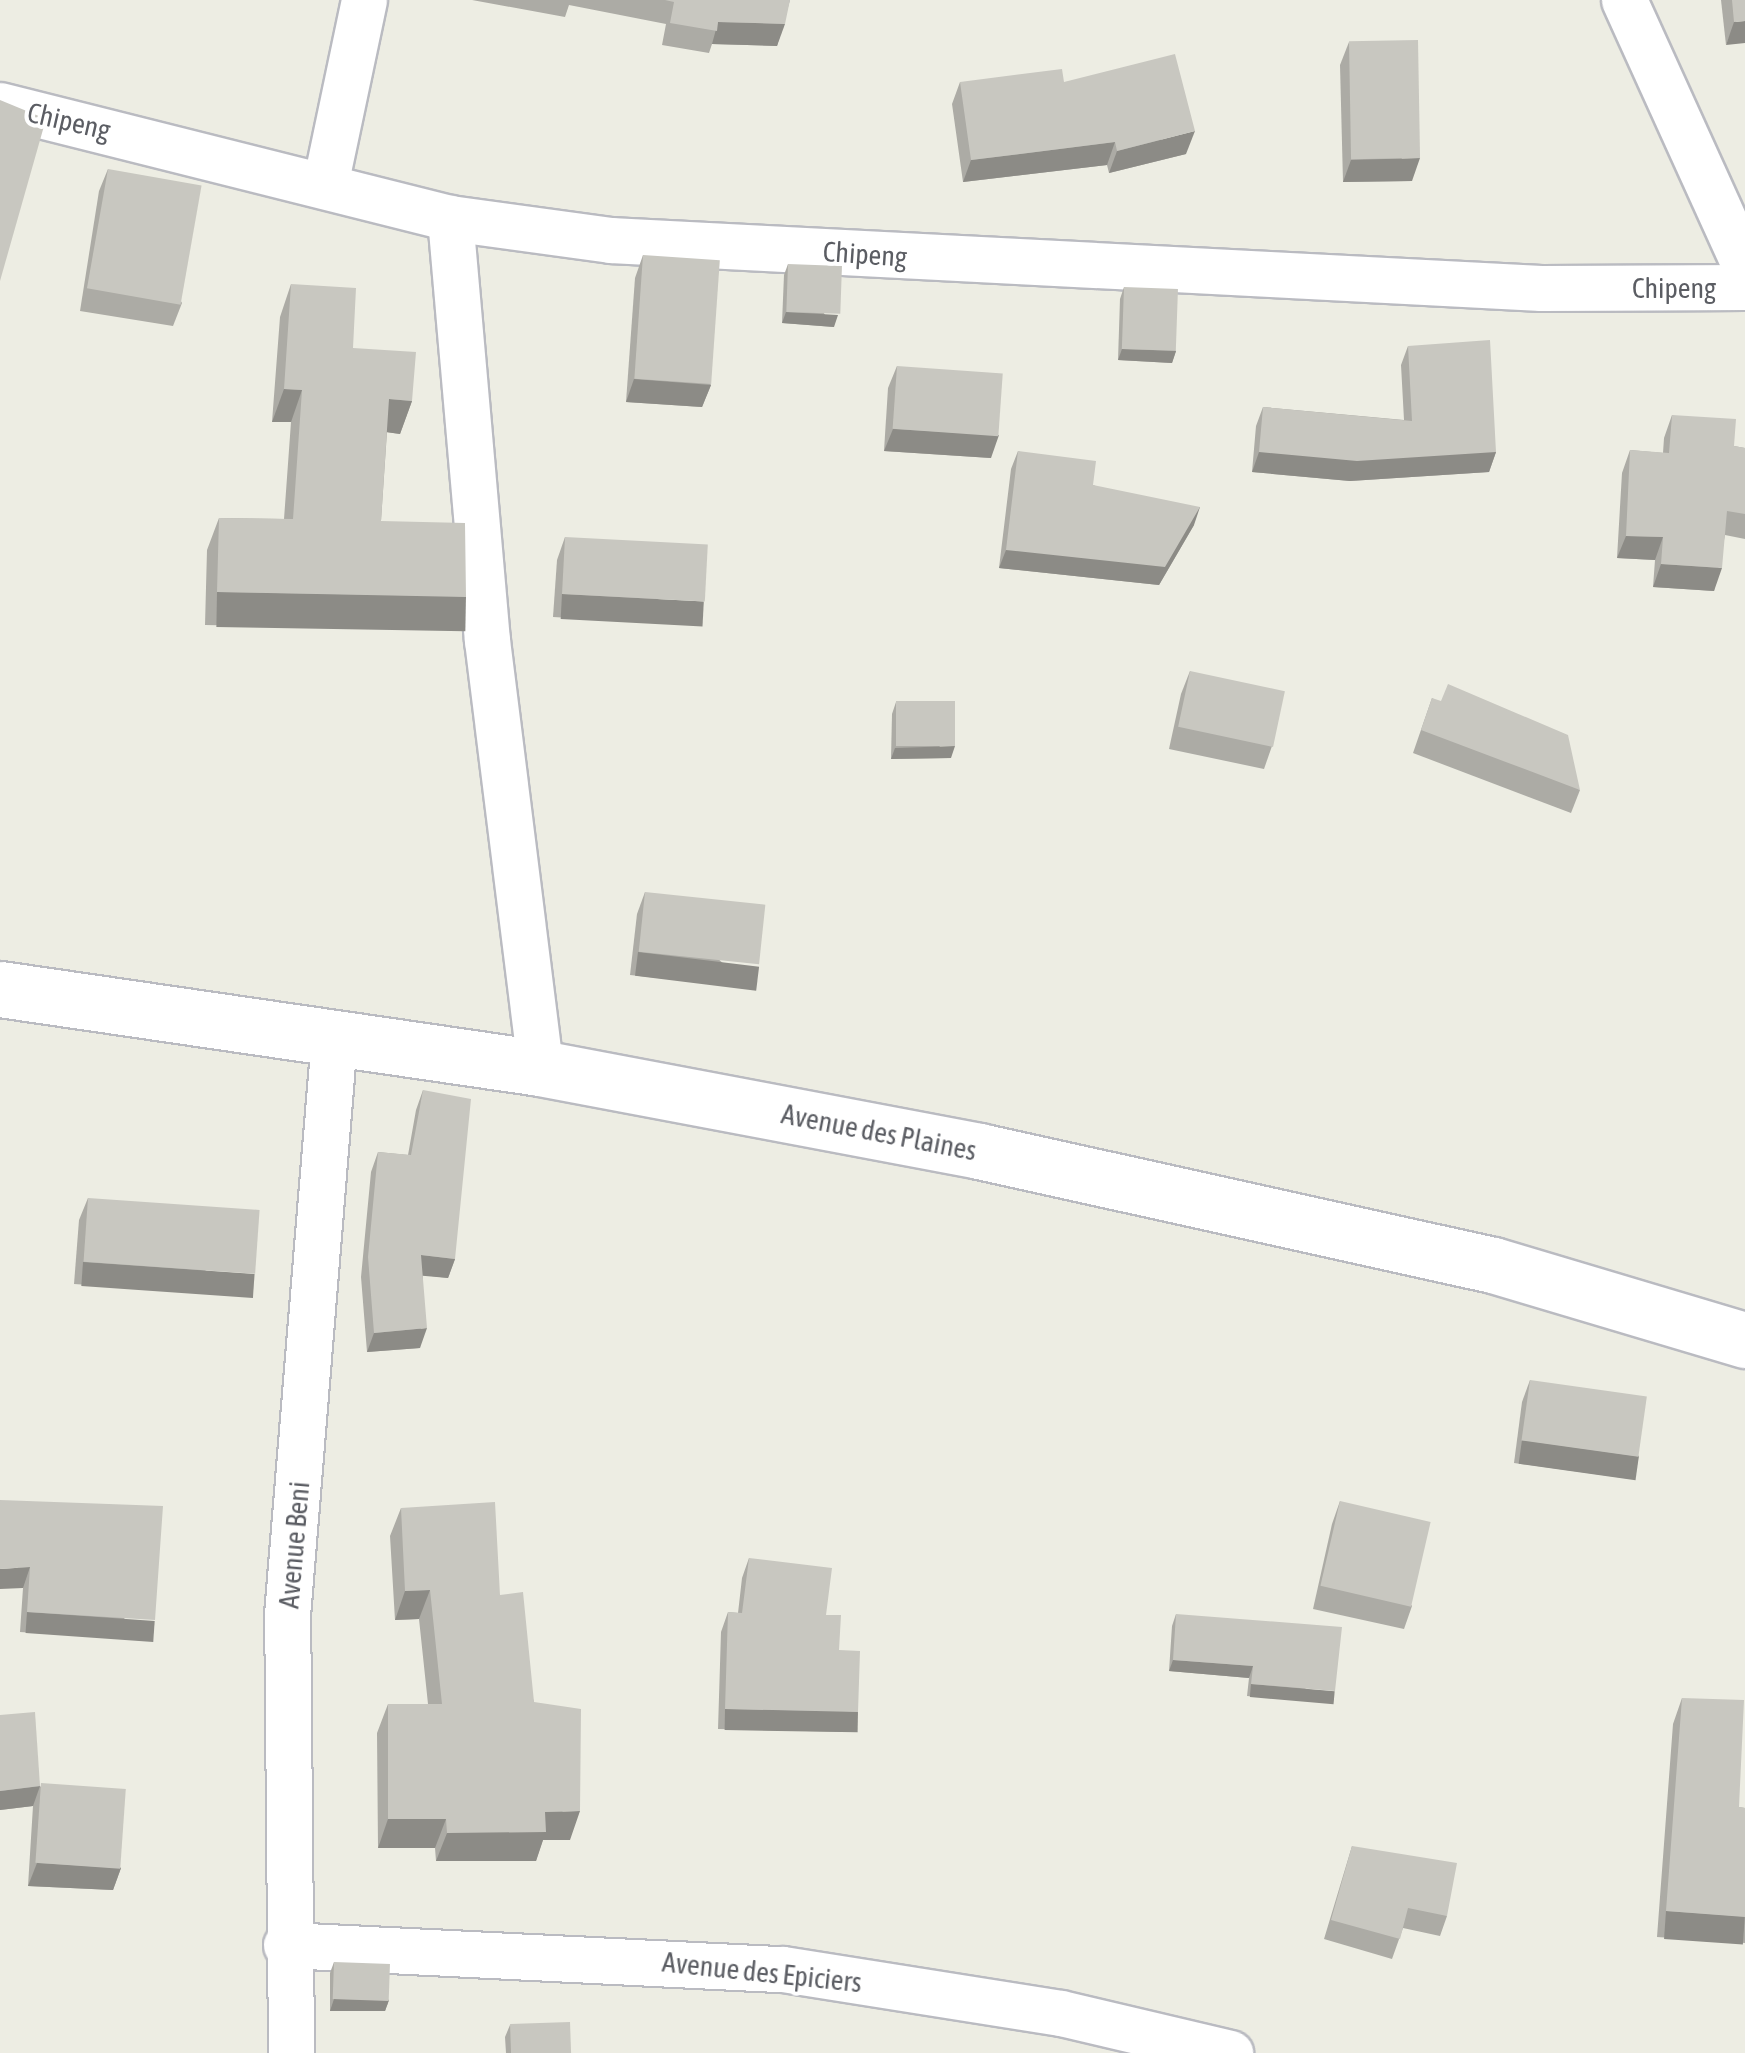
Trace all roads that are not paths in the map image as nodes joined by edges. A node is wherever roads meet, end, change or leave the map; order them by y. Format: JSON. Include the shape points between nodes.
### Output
{"nodes":[{"id":1,"x":364,"y":0,"type":"edge"},
{"id":2,"x":1624,"y":0,"type":"edge"},
{"id":3,"x":0,"y":105,"type":"edge"},
{"id":4,"x":325,"y":186,"type":"junction"},
{"id":5,"x":450,"y":218,"type":"junction"},
{"id":6,"x":1745,"y":267,"type":"edge"},
{"id":7,"x":1745,"y":287,"type":"edge"},
{"id":8,"x":0,"y":990,"type":"edge"},
{"id":9,"x":334,"y":1038,"type":"junction"},
{"id":10,"x":540,"y":1068,"type":"junction"},
{"id":11,"x":1745,"y":1340,"type":"edge"},
{"id":12,"x":286,"y":1945,"type":"junction"},
{"id":13,"x":291,"y":2053,"type":"edge"},
{"id":14,"x":1230,"y":2053,"type":"edge"}],
"edges":[{"from":1,"to":4,"type":"street"},
{"from":2,"to":6,"type":"street"},
{"from":3,"to":4,"type":"street","name":"Chipeng"},
{"from":4,"to":5,"type":"street","name":"Chipeng"},
{"from":5,"to":7,"type":"street","name":"Chipeng","via":[[610,240],[1043,268]]},
{"from":5,"to":10,"type":"street","via":[[487,640]]},
{"from":8,"to":9,"type":"street","name":"Avenue des Plaines"},
{"from":9,"to":10,"type":"street","name":"Avenue des Plaines"},
{"from":9,"to":12,"type":"street","name":"Avenue Beni","via":[[287,1616]]},
{"from":10,"to":11,"type":"street","name":"Avenue des Plaines","via":[[1221,1202],[1492,1266]]},
{"from":12,"to":13,"type":"street","name":"Avenue Beni"},
{"from":12,"to":14,"type":"street","name":"Avenue des Epiciers","via":[[783,1969],[1062,2013]]}]}
